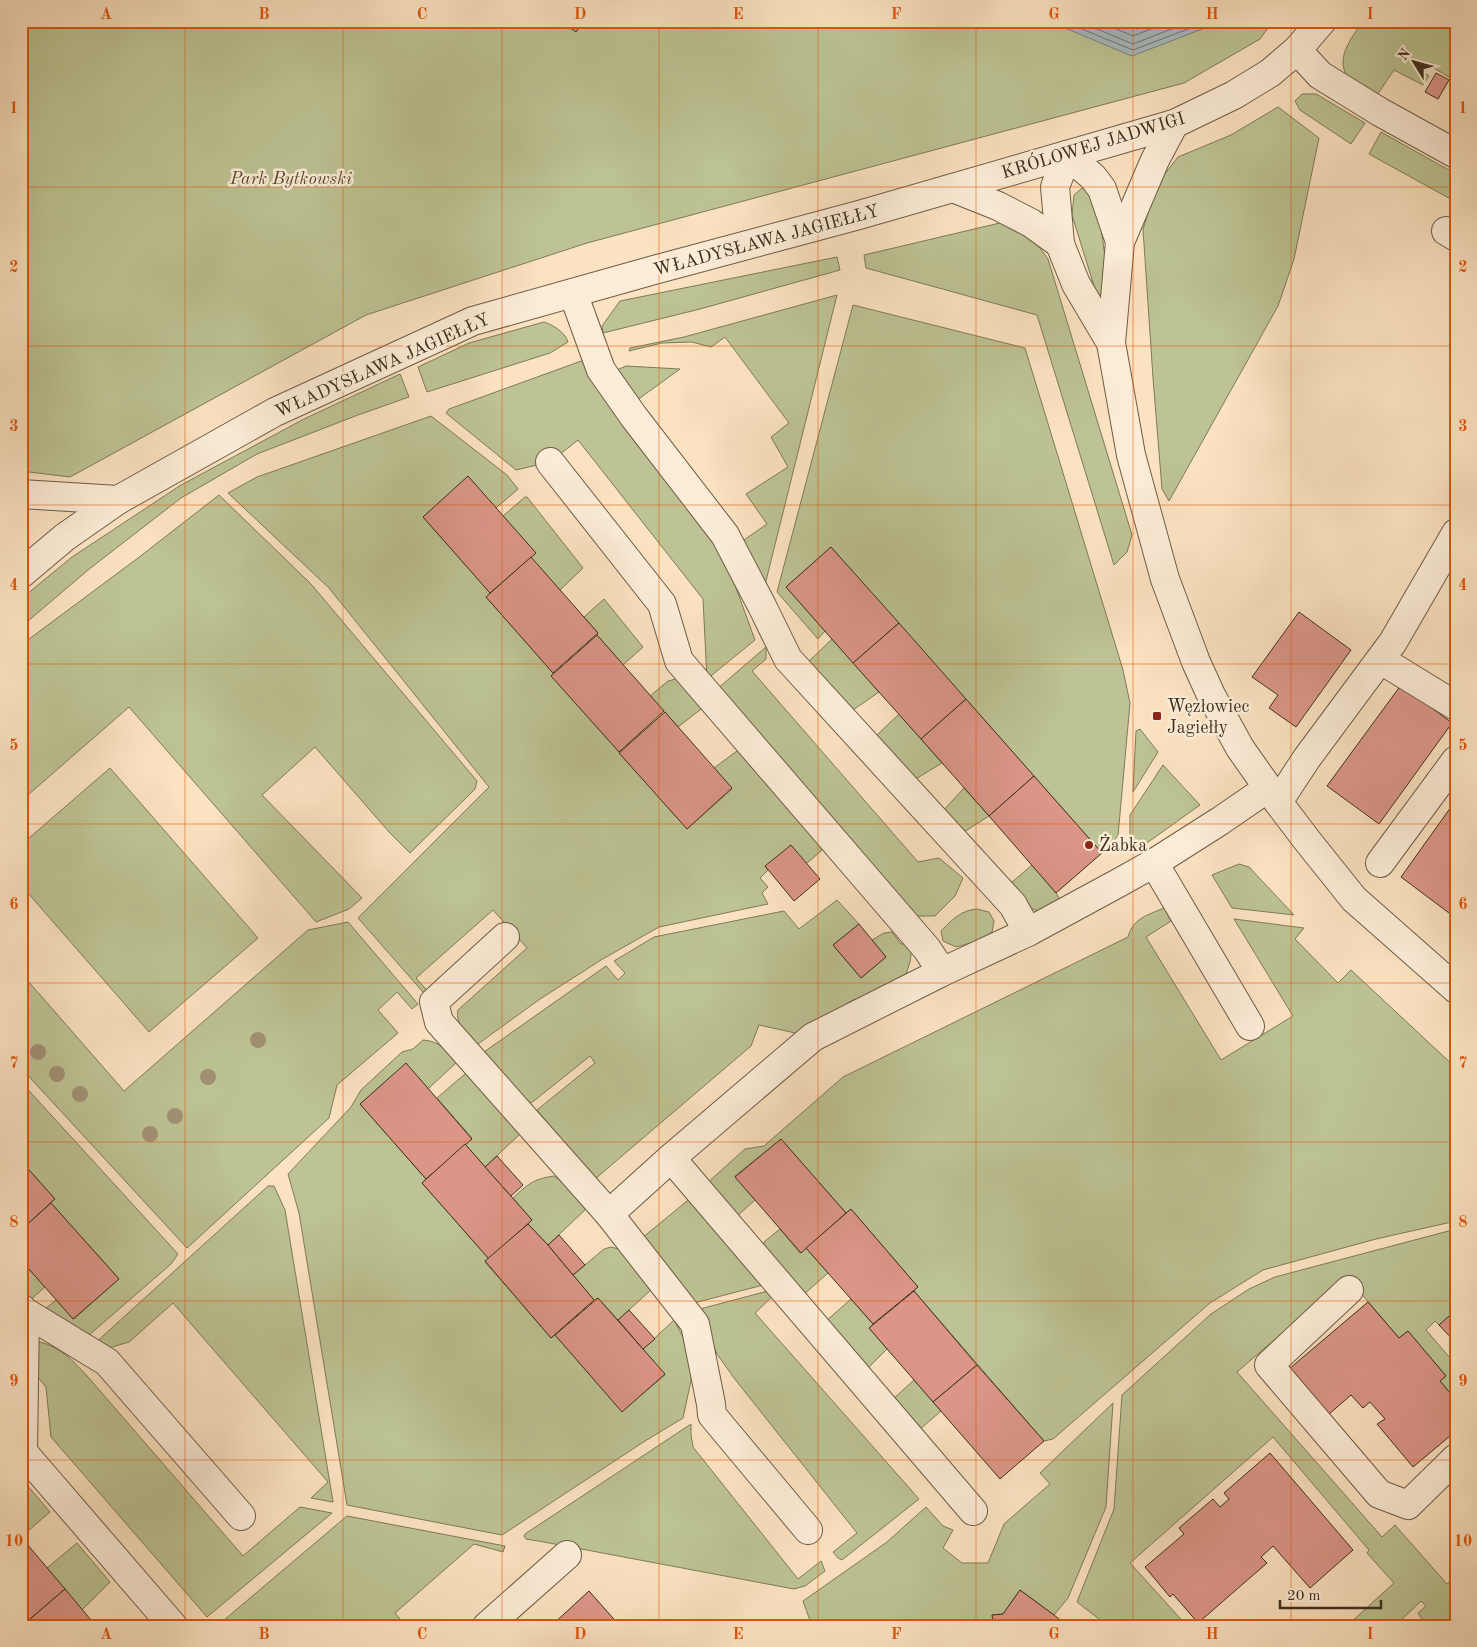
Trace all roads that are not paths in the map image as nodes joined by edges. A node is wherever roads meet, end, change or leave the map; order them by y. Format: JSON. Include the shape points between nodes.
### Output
{"nodes":[{"id":1,"x":1322,"y":21,"type":"edge"},
{"id":2,"x":1298,"y":50,"type":"junction"},
{"id":3,"x":1174,"y":124,"type":"junction"},
{"id":4,"x":1456,"y":154,"type":"edge"},
{"id":5,"x":1067,"y":156,"type":"junction"},
{"id":6,"x":953,"y":188,"type":"junction"},
{"id":7,"x":1120,"y":242,"type":"junction"},
{"id":8,"x":1060,"y":244,"type":"junction"},
{"id":9,"x":573,"y":293,"type":"junction"},
{"id":10,"x":1110,"y":343,"type":"junction"},
{"id":11,"x":550,"y":462,"type":"dead end"},
{"id":12,"x":21,"y":494,"type":"edge"},
{"id":13,"x":118,"y":500,"type":"junction"},
{"id":14,"x":1456,"y":533,"type":"edge"},
{"id":15,"x":21,"y":574,"type":"edge"},
{"id":16,"x":1381,"y":660,"type":"junction"},
{"id":17,"x":1456,"y":706,"type":"edge"},
{"id":18,"x":1456,"y":760,"type":"edge"},
{"id":19,"x":1273,"y":795,"type":"junction"},
{"id":20,"x":1154,"y":863,"type":"junction"},
{"id":21,"x":1380,"y":863,"type":"dead end"},
{"id":22,"x":1028,"y":932,"type":"junction"},
{"id":23,"x":504,"y":937,"type":"dead end"},
{"id":24,"x":942,"y":972,"type":"junction"},
{"id":25,"x":1456,"y":989,"type":"edge"},
{"id":26,"x":1250,"y":1026,"type":"dead end"},
{"id":27,"x":671,"y":1158,"type":"junction"},
{"id":28,"x":609,"y":1214,"type":"junction"},
{"id":29,"x":1349,"y":1290,"type":"dead end"},
{"id":30,"x":23,"y":1310,"type":"edge"},
{"id":31,"x":1456,"y":1458,"type":"edge"},
{"id":32,"x":973,"y":1512,"type":"dead end"},
{"id":33,"x":241,"y":1516,"type":"dead end"},
{"id":34,"x":808,"y":1530,"type":"dead end"},
{"id":35,"x":568,"y":1555,"type":"dead end"},
{"id":36,"x":173,"y":1626,"type":"edge"},
{"id":37,"x":487,"y":1626,"type":"edge"}],
"edges":[{"from":1,"to":2,"type":"street","name":"KRÓLOWEJ JADWIGI"},
{"from":2,"to":3,"type":"street","name":"KRÓLOWEJ JADWIGI","via":[[1270,73],[1234,95]]},
{"from":2,"to":4,"type":"street","via":[[1320,75]]},
{"from":3,"to":5,"type":"street","name":"KRÓLOWEJ JADWIGI"},
{"from":3,"to":7,"type":"street"},
{"from":5,"to":6,"type":"street","name":"KRÓLOWEJ JADWIGI"},
{"from":5,"to":7,"type":"street","via":[[1093,177],[1102,189]]},
{"from":5,"to":8,"type":"street","via":[[1055,187]]},
{"from":6,"to":8,"type":"street","via":[[1031,223]]},
{"from":6,"to":9,"type":"street","name":"WŁADYSŁAWA JAGIEŁŁY"},
{"from":7,"to":10,"type":"street"},
{"from":8,"to":10,"type":"street","via":[[1076,284]]},
{"from":9,"to":13,"type":"street","name":"WŁADYSŁAWA JAGIEŁŁY","via":[[473,321],[275,412]]},
{"from":9,"to":22,"type":"street","via":[[601,370],[725,535],[788,659],[1013,904]]},
{"from":10,"to":19,"type":"street","via":[[1131,455],[1165,579],[1211,696],[1240,748]]},
{"from":11,"to":24,"type":"street","via":[[662,604],[679,661],[927,950]]},
{"from":12,"to":13,"type":"street"},
{"from":13,"to":15,"type":"street","name":"WŁADYSŁAWA JAGIEŁŁY","via":[[65,537]]},
{"from":14,"to":16,"type":"street"},
{"from":16,"to":17,"type":"street"},
{"from":16,"to":19,"type":"street","via":[[1307,758]]},
{"from":18,"to":21,"type":"street"},
{"from":19,"to":20,"type":"street","via":[[1220,821]]},
{"from":19,"to":25,"type":"street","via":[[1354,899]]},
{"from":20,"to":22,"type":"street"},
{"from":20,"to":26,"type":"street"},
{"from":22,"to":24,"type":"street"},
{"from":23,"to":28,"type":"street","via":[[434,1002],[439,1022]]},
{"from":24,"to":27,"type":"street","via":[[813,1037]]},
{"from":27,"to":28,"type":"street"},
{"from":27,"to":32,"type":"street"},
{"from":28,"to":34,"type":"street","via":[[695,1324],[712,1415]]},
{"from":29,"to":31,"type":"street","via":[[1269,1365],[1379,1494],[1408,1505]]},
{"from":30,"to":33,"type":"street","via":[[107,1362]]},
{"from":30,"to":36,"type":"street","via":[[23,1452]]},
{"from":35,"to":37,"type":"street"}]}
